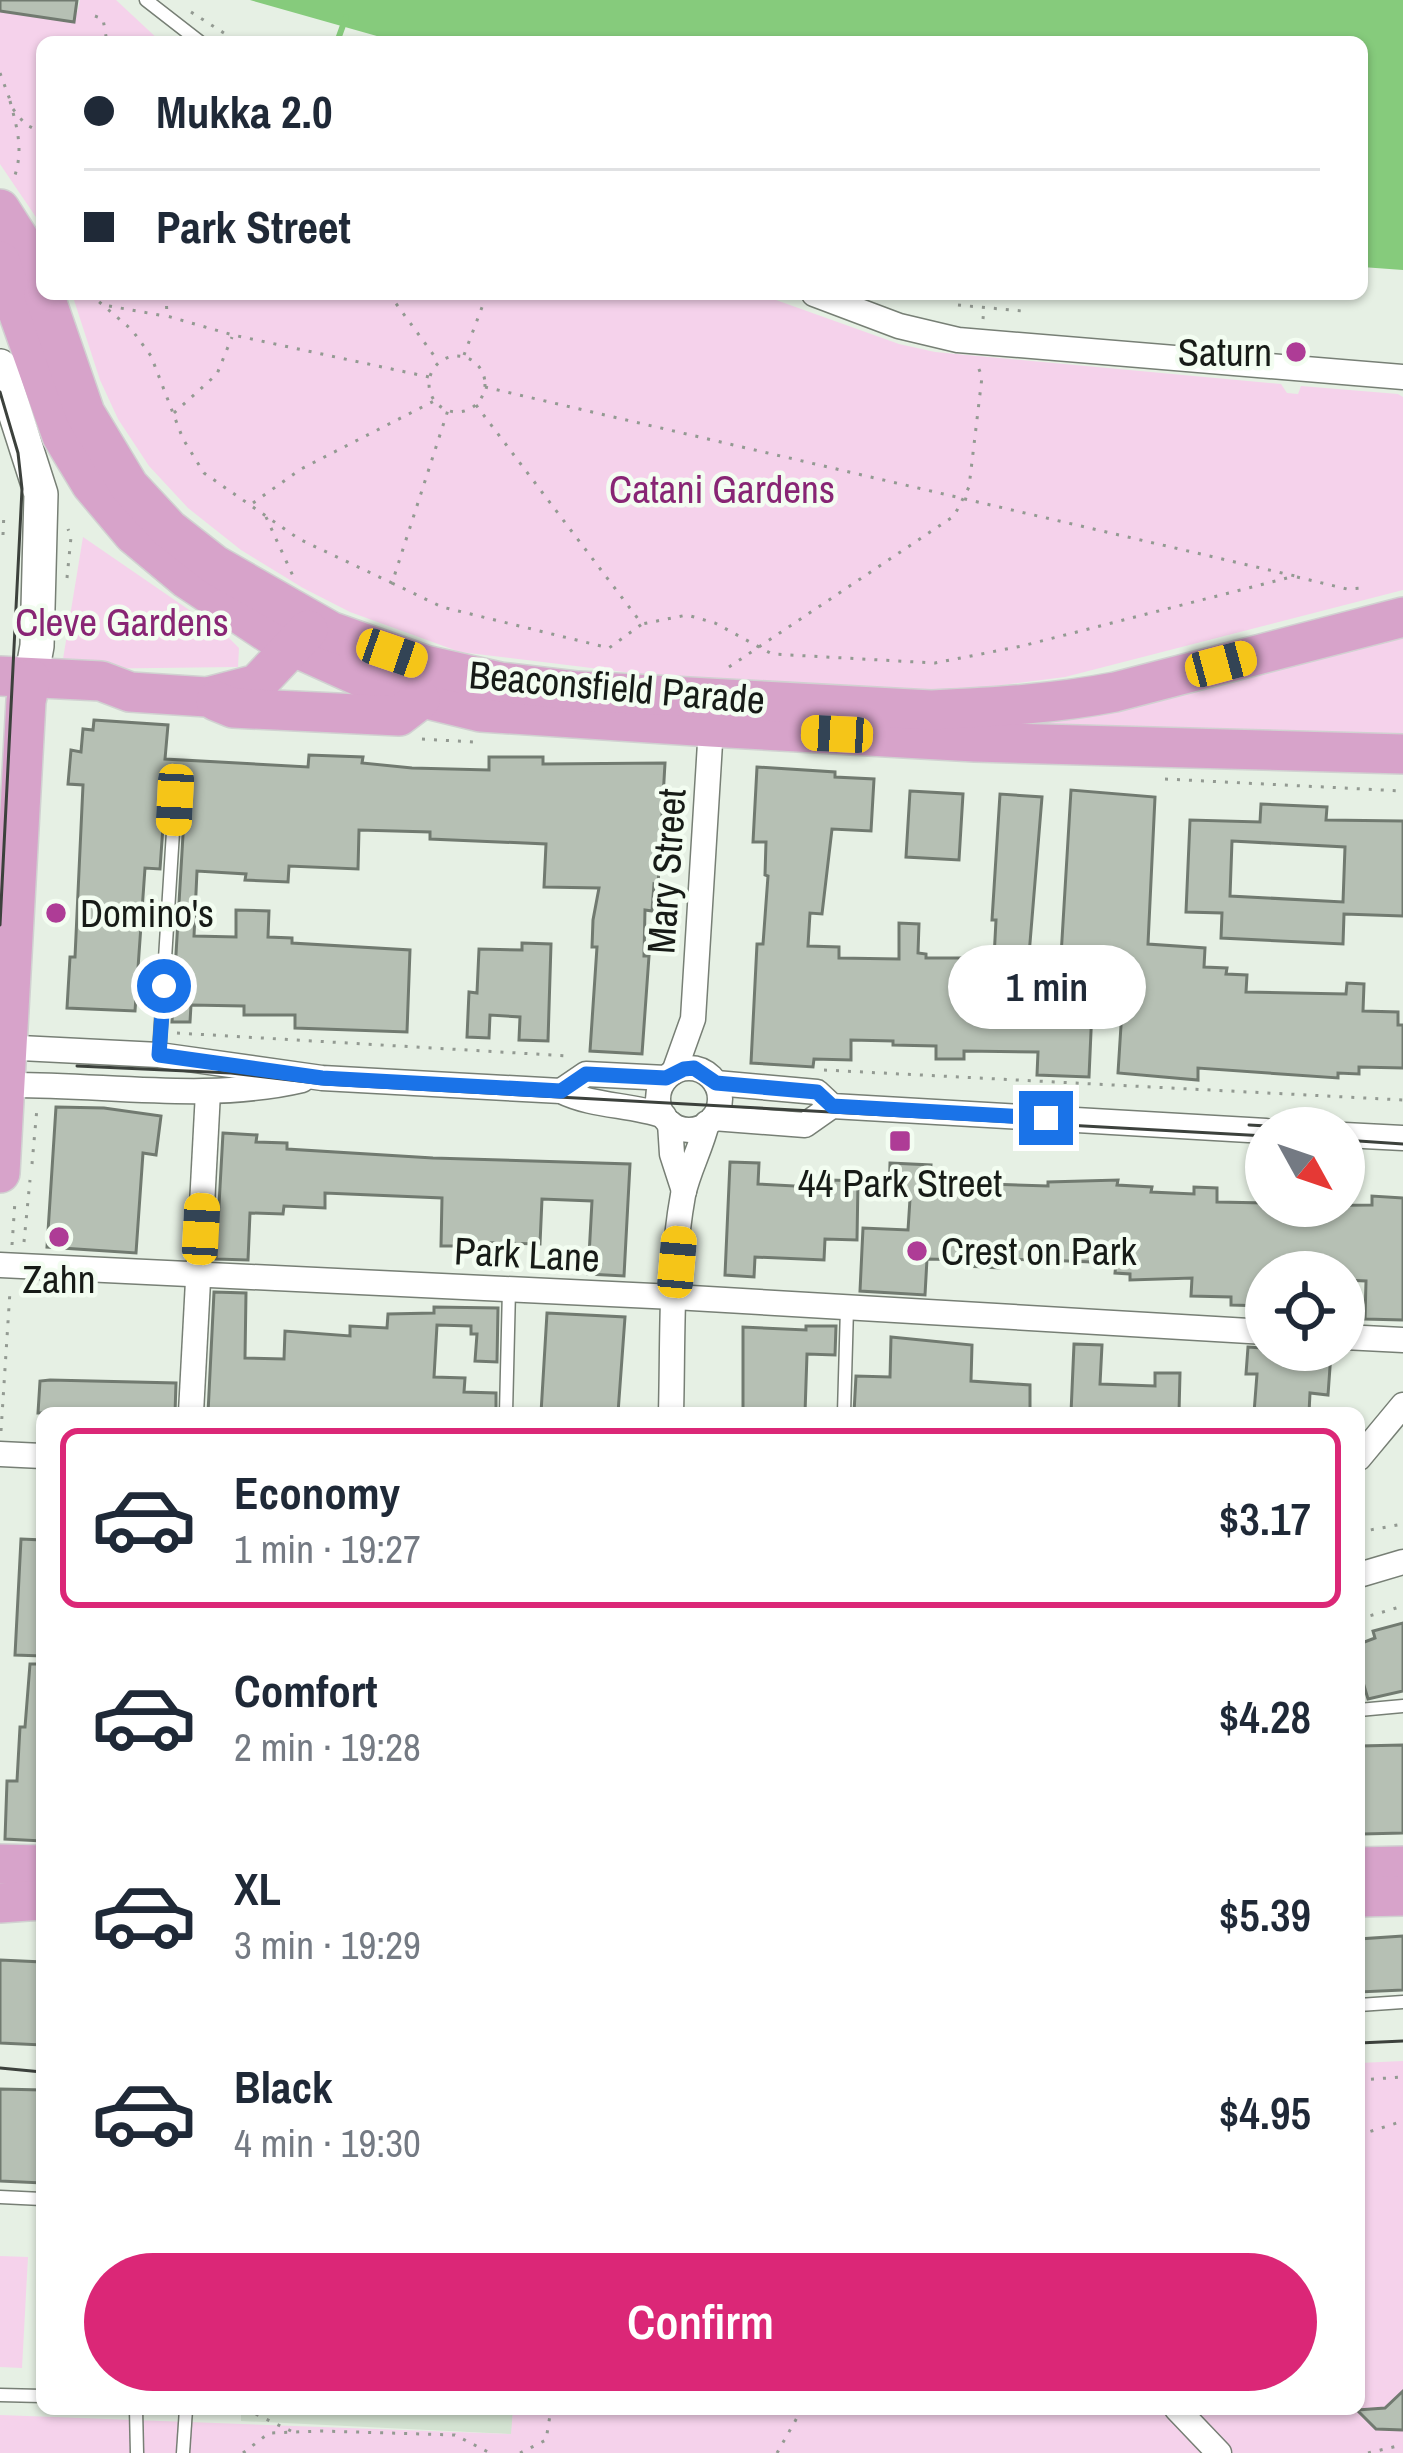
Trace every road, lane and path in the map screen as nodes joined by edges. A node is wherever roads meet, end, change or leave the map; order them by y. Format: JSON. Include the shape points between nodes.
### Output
{"nodes":[{"id":1,"x":146,"y":0,"type":"edge"},
{"id":2,"x":179,"y":4,"type":"dead end"},
{"id":3,"x":95,"y":16,"type":"dead end"},
{"id":4,"x":106,"y":36,"type":"edge"},
{"id":5,"x":192,"y":36,"type":"edge"},
{"id":6,"x":229,"y":36,"type":"edge"},
{"id":7,"x":0,"y":73,"type":"edge"},
{"id":8,"x":10,"y":101,"type":"junction"},
{"id":9,"x":36,"y":129,"type":"edge"},
{"id":10,"x":5,"y":199,"type":"edge"},
{"id":11,"x":0,"y":261,"type":"edge"},
{"id":12,"x":36,"y":290,"type":"edge"},
{"id":13,"x":99,"y":300,"type":"edge"},
{"id":14,"x":166,"y":300,"type":"edge"},
{"id":15,"x":393,"y":300,"type":"edge"},
{"id":16,"x":485,"y":300,"type":"edge"},
{"id":17,"x":830,"y":300,"type":"edge"},
{"id":18,"x":39,"y":304,"type":"edge"},
{"id":19,"x":106,"y":305,"type":"junction"},
{"id":20,"x":958,"y":305,"type":"dead end"},
{"id":21,"x":984,"y":308,"type":"junction"},
{"id":22,"x":1022,"y":311,"type":"dead end"},
{"id":23,"x":167,"y":316,"type":"junction"},
{"id":24,"x":233,"y":335,"type":"junction"},
{"id":25,"x":980,"y":342,"type":"junction"},
{"id":26,"x":464,"y":356,"type":"junction"},
{"id":27,"x":439,"y":362,"type":"junction"},
{"id":28,"x":0,"y":366,"type":"edge"},
{"id":29,"x":429,"y":377,"type":"junction"},
{"id":30,"x":1403,"y":377,"type":"edge"},
{"id":31,"x":485,"y":387,"type":"junction"},
{"id":32,"x":434,"y":401,"type":"junction"},
{"id":33,"x":476,"y":405,"type":"junction"},
{"id":34,"x":448,"y":410,"type":"junction"},
{"id":35,"x":173,"y":415,"type":"junction"},
{"id":36,"x":964,"y":500,"type":"junction"},
{"id":37,"x":250,"y":505,"type":"junction"},
{"id":38,"x":4,"y":512,"type":"dead end"},
{"id":39,"x":3,"y":535,"type":"edge"},
{"id":40,"x":1295,"y":576,"type":"junction"},
{"id":41,"x":392,"y":583,"type":"junction"},
{"id":42,"x":1362,"y":588,"type":"dead end"},
{"id":43,"x":1403,"y":617,"type":"edge"},
{"id":44,"x":642,"y":624,"type":"junction"},
{"id":45,"x":314,"y":640,"type":"junction"},
{"id":46,"x":609,"y":648,"type":"junction"},
{"id":47,"x":757,"y":649,"type":"junction"},
{"id":48,"x":602,"y":660,"type":"dead end"},
{"id":49,"x":726,"y":669,"type":"dead end"},
{"id":50,"x":14,"y":689,"type":"edge"},
{"id":51,"x":207,"y":697,"type":"junction"},
{"id":52,"x":420,"y":700,"type":"junction"},
{"id":53,"x":272,"y":710,"type":"junction"},
{"id":54,"x":711,"y":728,"type":"junction"},
{"id":55,"x":1403,"y":754,"type":"edge"},
{"id":56,"x":175,"y":800,"type":"dead end"},
{"id":57,"x":693,"y":1019,"type":"junction"},
{"id":58,"x":159,"y":1055,"type":"junction"},
{"id":59,"x":3,"y":1066,"type":"edge"},
{"id":60,"x":670,"y":1075,"type":"junction"},
{"id":61,"x":322,"y":1078,"type":"junction"},
{"id":62,"x":714,"y":1080,"type":"junction"},
{"id":63,"x":561,"y":1091,"type":"junction"},
{"id":64,"x":208,"y":1092,"type":"junction"},
{"id":65,"x":832,"y":1106,"type":"junction"},
{"id":66,"x":667,"y":1119,"type":"junction"},
{"id":67,"x":710,"y":1121,"type":"junction"},
{"id":68,"x":1245,"y":1129,"type":"edge"},
{"id":69,"x":1365,"y":1136,"type":"edge"},
{"id":70,"x":1403,"y":1138,"type":"edge"},
{"id":71,"x":0,"y":1173,"type":"edge"},
{"id":72,"x":684,"y":1191,"type":"junction"},
{"id":73,"x":0,"y":1265,"type":"edge"},
{"id":74,"x":198,"y":1275,"type":"junction"},
{"id":75,"x":509,"y":1289,"type":"junction"},
{"id":76,"x":674,"y":1297,"type":"junction"},
{"id":77,"x":847,"y":1308,"type":"junction"},
{"id":78,"x":1245,"y":1331,"type":"edge"},
{"id":79,"x":1365,"y":1337,"type":"edge"},
{"id":80,"x":1403,"y":1340,"type":"edge"},
{"id":81,"x":1403,"y":1406,"type":"edge"},
{"id":82,"x":191,"y":1407,"type":"edge"},
{"id":83,"x":506,"y":1407,"type":"edge"},
{"id":84,"x":670,"y":1407,"type":"edge"},
{"id":85,"x":844,"y":1407,"type":"edge"},
{"id":86,"x":1365,"y":1451,"type":"edge"},
{"id":87,"x":0,"y":1454,"type":"edge"},
{"id":88,"x":36,"y":1456,"type":"edge"},
{"id":89,"x":1403,"y":1524,"type":"edge"},
{"id":90,"x":1365,"y":1531,"type":"edge"},
{"id":91,"x":1403,"y":1562,"type":"edge"},
{"id":92,"x":1365,"y":1573,"type":"edge"},
{"id":93,"x":1403,"y":1606,"type":"edge"},
{"id":94,"x":1365,"y":1617,"type":"edge"},
{"id":95,"x":1403,"y":1706,"type":"edge"},
{"id":96,"x":1365,"y":1709,"type":"edge"},
{"id":97,"x":0,"y":1864,"type":"edge"},
{"id":98,"x":36,"y":1865,"type":"edge"},
{"id":99,"x":1403,"y":1865,"type":"edge"},
{"id":100,"x":1365,"y":1867,"type":"edge"},
{"id":101,"x":1403,"y":1896,"type":"edge"},
{"id":102,"x":1365,"y":1897,"type":"edge"},
{"id":103,"x":36,"y":1900,"type":"edge"},
{"id":104,"x":0,"y":1903,"type":"edge"},
{"id":105,"x":1403,"y":2002,"type":"edge"},
{"id":106,"x":1365,"y":2005,"type":"edge"},
{"id":107,"x":1403,"y":2077,"type":"edge"},
{"id":108,"x":1365,"y":2080,"type":"edge"},
{"id":109,"x":1403,"y":2121,"type":"edge"},
{"id":110,"x":1365,"y":2132,"type":"edge"},
{"id":111,"x":0,"y":2197,"type":"edge"},
{"id":112,"x":36,"y":2198,"type":"edge"},
{"id":113,"x":0,"y":2395,"type":"edge"},
{"id":114,"x":36,"y":2396,"type":"edge"},
{"id":115,"x":136,"y":2415,"type":"edge"},
{"id":116,"x":185,"y":2415,"type":"edge"},
{"id":117,"x":258,"y":2415,"type":"edge"},
{"id":118,"x":551,"y":2415,"type":"edge"},
{"id":119,"x":799,"y":2415,"type":"edge"},
{"id":120,"x":1183,"y":2415,"type":"edge"},
{"id":121,"x":293,"y":2432,"type":"junction"},
{"id":122,"x":1402,"y":2445,"type":"edge"},
{"id":123,"x":137,"y":2453,"type":"edge"},
{"id":124,"x":182,"y":2453,"type":"edge"},
{"id":125,"x":243,"y":2453,"type":"edge"},
{"id":126,"x":490,"y":2453,"type":"edge"},
{"id":127,"x":520,"y":2453,"type":"edge"},
{"id":128,"x":777,"y":2453,"type":"edge"},
{"id":129,"x":1219,"y":2453,"type":"edge"},
{"id":130,"x":1368,"y":2453,"type":"edge"}],
"edges":[{"from":1,"to":5,"type":"lane"},
{"from":2,"to":6,"type":"path"},
{"from":3,"to":4,"type":"path"},
{"from":7,"to":8,"type":"path"},
{"from":8,"to":9,"type":"path"},
{"from":8,"to":10,"type":"path","via":[[21,160]]},
{"from":10,"to":12,"type":"main road"},
{"from":11,"to":18,"type":"main road"},
{"from":13,"to":19,"type":"path"},
{"from":14,"to":23,"type":"path"},
{"from":15,"to":27,"type":"path"},
{"from":16,"to":26,"type":"path"},
{"from":17,"to":25,"type":"street","via":[[899,326]]},
{"from":18,"to":45,"type":"main road","name":"Beaconsfield Parade","via":[[129,486],[170,529]]},
{"from":19,"to":23,"type":"path"},
{"from":19,"to":35,"type":"path","via":[[151,356]]},
{"from":20,"to":21,"type":"path"},
{"from":21,"to":22,"type":"path"},
{"from":21,"to":25,"type":"path"},
{"from":23,"to":24,"type":"path"},
{"from":24,"to":29,"type":"path"},
{"from":24,"to":35,"type":"path","via":[[218,374]]},
{"from":25,"to":30,"type":"street"},
{"from":25,"to":36,"type":"path"},
{"from":26,"to":27,"type":"path"},
{"from":26,"to":31,"type":"path","via":[[482,371]]},
{"from":27,"to":29,"type":"path"},
{"from":28,"to":50,"type":"street","via":[[41,494],[37,646]]},
{"from":29,"to":32,"type":"path"},
{"from":31,"to":33,"type":"path"},
{"from":31,"to":36,"type":"path"},
{"from":32,"to":34,"type":"path"},
{"from":32,"to":37,"type":"path","via":[[301,469]]},
{"from":33,"to":34,"type":"path"},
{"from":33,"to":44,"type":"path"},
{"from":34,"to":41,"type":"path"},
{"from":35,"to":37,"type":"path","via":[[192,458]]},
{"from":36,"to":40,"type":"path"},
{"from":36,"to":47,"type":"path","via":[[954,516]]},
{"from":37,"to":41,"type":"path","via":[[299,539]]},
{"from":38,"to":39,"type":"path"},
{"from":40,"to":42,"type":"path"},
{"from":40,"to":47,"type":"path","via":[[934,663]]},
{"from":41,"to":46,"type":"path","via":[[442,607]]},
{"from":43,"to":45,"type":"main road","name":"Beaconsfield Parade","via":[[1090,697],[931,710],[578,691]]},
{"from":44,"to":46,"type":"path"},
{"from":44,"to":47,"type":"path","via":[[687,615]]},
{"from":45,"to":51,"type":"main road","name":"Beaconsfield Parade","via":[[257,684]]},
{"from":45,"to":52,"type":"main road","name":"Beaconsfield Parade"},
{"from":45,"to":53,"type":"main road","via":[[298,696]]},
{"from":46,"to":48,"type":"path"},
{"from":47,"to":49,"type":"path"},
{"from":50,"to":51,"type":"main road","name":"Beaconsfield Parade","via":[[100,681],[130,692]]},
{"from":50,"to":59,"type":"main road"},
{"from":51,"to":53,"type":"main road","name":"Beaconsfield Parade"},
{"from":52,"to":53,"type":"main road","name":"Beaconsfield Parade","via":[[398,716]]},
{"from":52,"to":54,"type":"main road","name":"Beaconsfield Parade","via":[[481,712]]},
{"from":54,"to":55,"type":"main road","name":"Beaconsfield Parade"},
{"from":54,"to":57,"type":"street","name":"Mary Street"},
{"from":56,"to":58,"type":"lane"},
{"from":57,"to":60,"type":"street","name":"Mary Street"},
{"from":57,"to":62,"type":"street","name":"Mary Street"},
{"from":58,"to":59,"type":"street"},
{"from":58,"to":61,"type":"street"},
{"from":59,"to":64,"type":"street","via":[[90,1084]]},
{"from":59,"to":71,"type":"main road"},
{"from":60,"to":62,"type":"street","via":[[694,1068]]},
{"from":60,"to":63,"type":"street","via":[[586,1074]]},
{"from":60,"to":66,"type":"street","via":[[659,1095]]},
{"from":61,"to":63,"type":"street"},
{"from":61,"to":64,"type":"street"},
{"from":62,"to":65,"type":"street","via":[[817,1092]]},
{"from":62,"to":67,"type":"street","via":[[720,1100]]},
{"from":63,"to":66,"type":"street"},
{"from":64,"to":74,"type":"street"},
{"from":65,"to":67,"type":"street","via":[[806,1126]]},
{"from":65,"to":68,"type":"street"},
{"from":66,"to":67,"type":"street","via":[[688,1130]]},
{"from":66,"to":72,"type":"street"},
{"from":67,"to":72,"type":"street"},
{"from":69,"to":70,"type":"street"},
{"from":72,"to":76,"type":"street"},
{"from":73,"to":74,"type":"street","name":"Park Lane"},
{"from":74,"to":75,"type":"street","name":"Park Lane"},
{"from":74,"to":82,"type":"street"},
{"from":75,"to":76,"type":"street","name":"Park Lane"},
{"from":75,"to":83,"type":"lane"},
{"from":76,"to":77,"type":"street","name":"Park Lane"},
{"from":76,"to":84,"type":"street"},
{"from":77,"to":78,"type":"street","name":"Park Lane"},
{"from":77,"to":85,"type":"lane"},
{"from":79,"to":80,"type":"street"},
{"from":81,"to":86,"type":"street"},
{"from":87,"to":88,"type":"street"},
{"from":89,"to":90,"type":"path"},
{"from":91,"to":92,"type":"street"},
{"from":93,"to":94,"type":"path"},
{"from":95,"to":96,"type":"lane"},
{"from":97,"to":98,"type":"main road"},
{"from":99,"to":100,"type":"main road"},
{"from":101,"to":102,"type":"main road"},
{"from":103,"to":104,"type":"main road"},
{"from":105,"to":106,"type":"lane"},
{"from":107,"to":108,"type":"path"},
{"from":109,"to":110,"type":"path"},
{"from":111,"to":112,"type":"lane"},
{"from":113,"to":114,"type":"lane"},
{"from":115,"to":123,"type":"lane"},
{"from":116,"to":124,"type":"lane"},
{"from":117,"to":121,"type":"path"},
{"from":118,"to":127,"type":"path","via":[[545,2440]]},
{"from":119,"to":128,"type":"path"},
{"from":120,"to":129,"type":"street"},
{"from":121,"to":125,"type":"path","via":[[269,2433]]},
{"from":121,"to":126,"type":"path","via":[[455,2435]]},
{"from":122,"to":130,"type":"path"}]}
